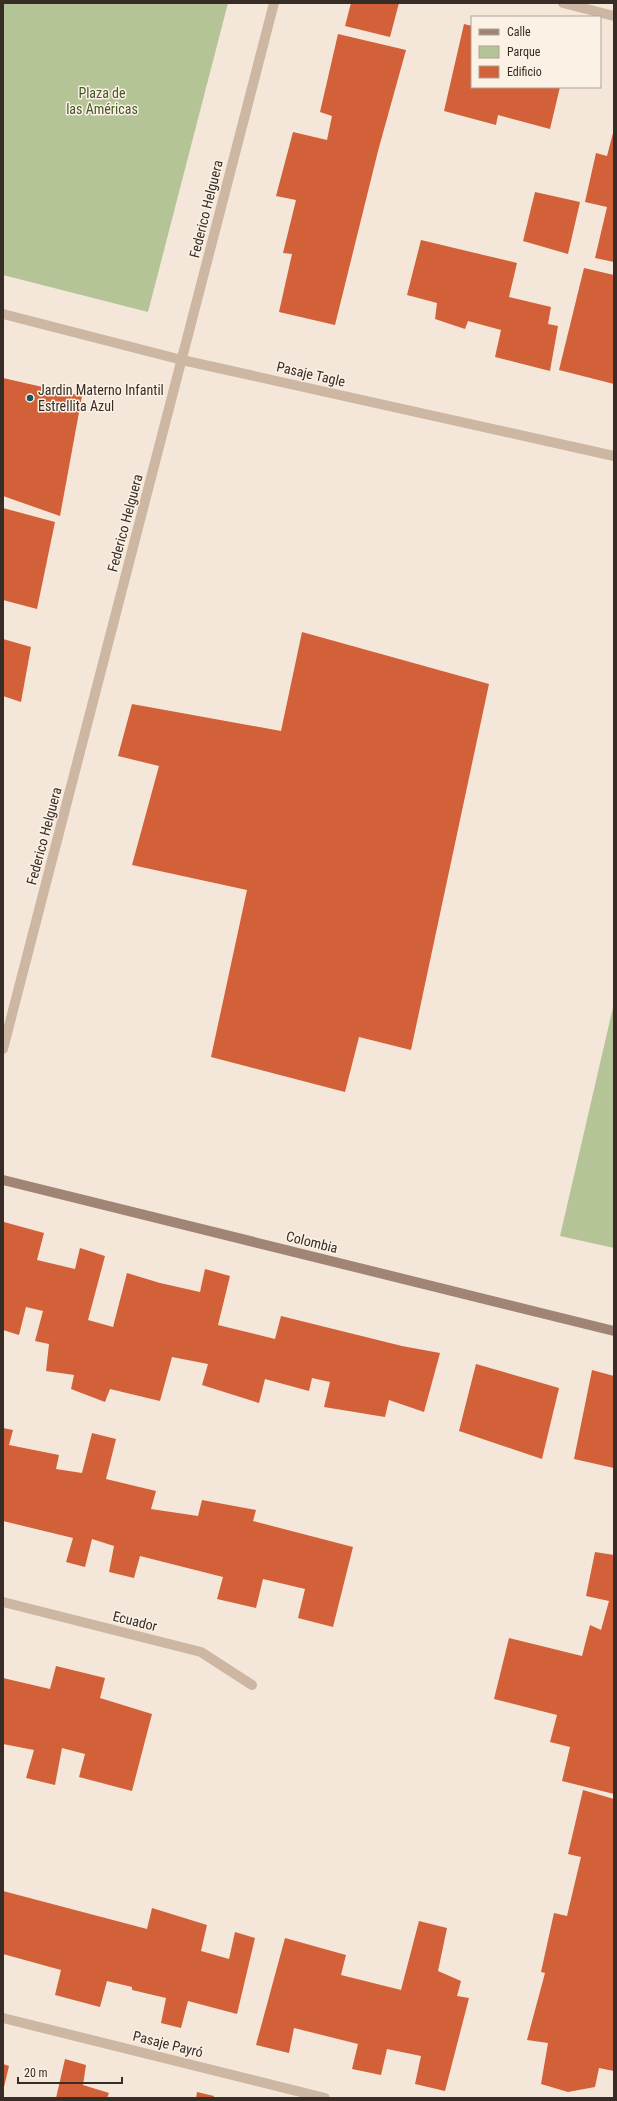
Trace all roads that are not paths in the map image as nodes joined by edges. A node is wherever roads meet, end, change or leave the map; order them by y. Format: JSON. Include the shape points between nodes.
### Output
{"nodes":[{"id":1,"x":274,"y":3,"type":"edge"},
{"id":2,"x":563,"y":3,"type":"edge"},
{"id":3,"x":614,"y":16,"type":"edge"},
{"id":4,"x":3,"y":314,"type":"edge"},
{"id":5,"x":182,"y":360,"type":"junction"},
{"id":6,"x":614,"y":456,"type":"edge"},
{"id":7,"x":3,"y":1049,"type":"edge"},
{"id":8,"x":3,"y":1180,"type":"edge"},
{"id":9,"x":614,"y":1331,"type":"edge"},
{"id":10,"x":3,"y":1602,"type":"edge"},
{"id":11,"x":252,"y":1685,"type":"dead end"},
{"id":12,"x":3,"y":2018,"type":"edge"},
{"id":13,"x":325,"y":2098,"type":"edge"}],
"edges":[{"from":1,"to":5,"type":"street","name":"Federico Helguera"},
{"from":2,"to":3,"type":"street"},
{"from":4,"to":5,"type":"street","name":"Pasaje Tagle"},
{"from":5,"to":6,"type":"street","name":"Pasaje Tagle"},
{"from":5,"to":7,"type":"street","name":"Federico Helguera"},
{"from":8,"to":9,"type":"street","name":"Colombia"},
{"from":10,"to":11,"type":"street","name":"Ecuador","via":[[201,1652]]},
{"from":12,"to":13,"type":"street","name":"Pasaje Payró"}]}
